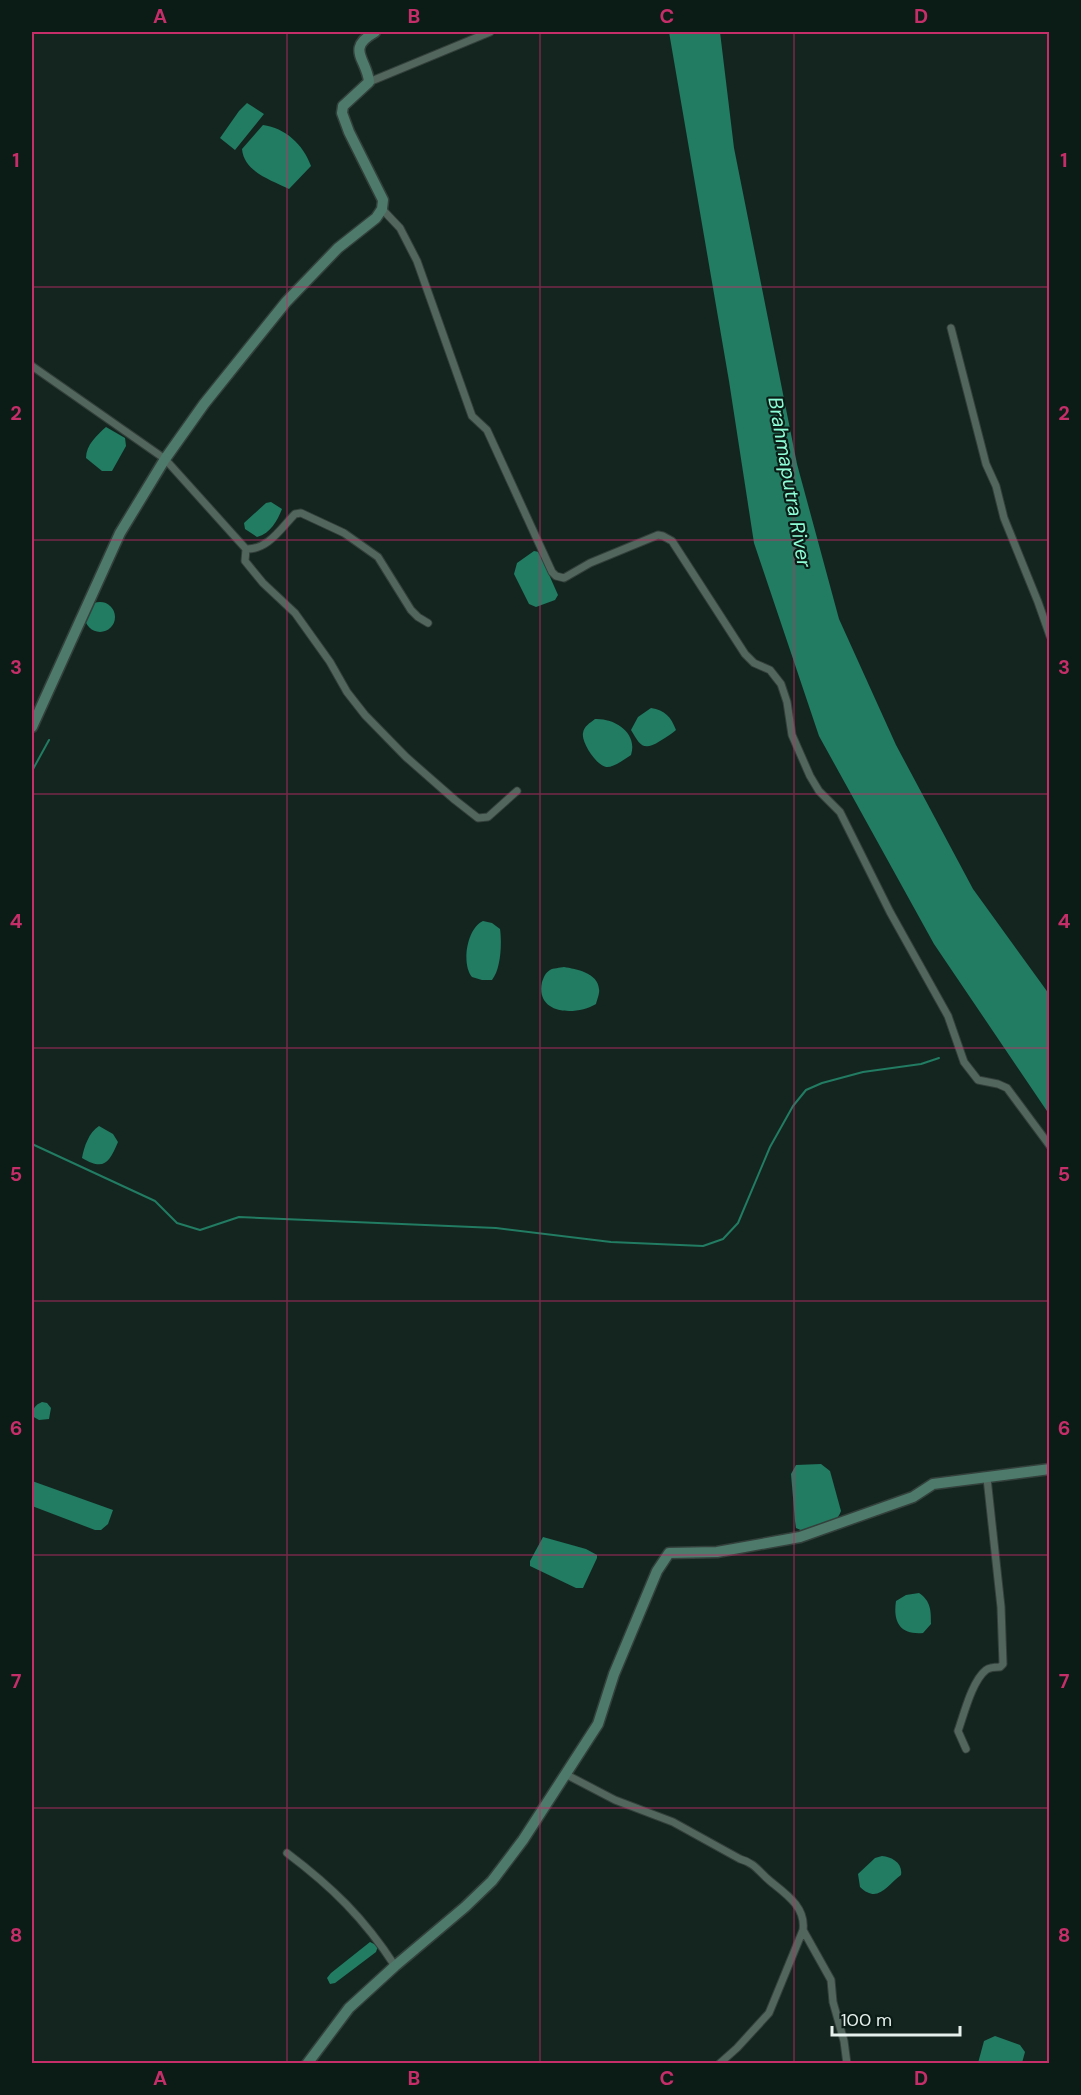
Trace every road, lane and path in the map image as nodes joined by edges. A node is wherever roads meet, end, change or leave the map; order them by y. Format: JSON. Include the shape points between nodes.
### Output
{"nodes":[{"id":1,"x":375,"y":32,"type":"edge"},
{"id":2,"x":490,"y":32,"type":"edge"},
{"id":3,"x":369,"y":82,"type":"junction"},
{"id":4,"x":382,"y":209,"type":"junction"},
{"id":5,"x":951,"y":328,"type":"dead end"},
{"id":6,"x":32,"y":366,"type":"edge"},
{"id":7,"x":165,"y":459,"type":"junction"},
{"id":8,"x":246,"y":549,"type":"junction"},
{"id":9,"x":428,"y":623,"type":"dead end"},
{"id":10,"x":1050,"y":636,"type":"edge"},
{"id":11,"x":32,"y":727,"type":"edge"},
{"id":12,"x":517,"y":791,"type":"dead end"},
{"id":13,"x":1050,"y":1146,"type":"edge"},
{"id":14,"x":1050,"y":1470,"type":"edge"},
{"id":15,"x":987,"y":1478,"type":"junction"},
{"id":16,"x":966,"y":1749,"type":"dead end"},
{"id":17,"x":567,"y":1775,"type":"junction"},
{"id":18,"x":287,"y":1853,"type":"dead end"},
{"id":19,"x":803,"y":1930,"type":"junction"},
{"id":20,"x":395,"y":1966,"type":"junction"},
{"id":21,"x":307,"y":2064,"type":"edge"},
{"id":22,"x":720,"y":2064,"type":"edge"},
{"id":23,"x":847,"y":2064,"type":"edge"}],
"edges":[{"from":1,"to":3,"type":"street","via":[[361,42],[359,49]]},
{"from":2,"to":3,"type":"street"},
{"from":3,"to":4,"type":"street","via":[[344,106],[342,113],[383,200]]},
{"from":4,"to":7,"type":"street","via":[[286,302]]},
{"from":4,"to":13,"type":"street","via":[[400,228],[417,261],[472,416],[487,430],[552,572],[564,578],[658,535],[672,541],[746,654],[754,663],[771,670],[781,684],[792,735],[810,776],[840,812],[948,1016],[968,1070],[980,1082],[1006,1088]]},
{"from":5,"to":10,"type":"street","via":[[986,464]]},
{"from":6,"to":7,"type":"street"},
{"from":7,"to":8,"type":"street"},
{"from":7,"to":11,"type":"street","via":[[120,533]]},
{"from":8,"to":9,"type":"street","via":[[267,543],[295,514],[301,513],[345,533],[378,557],[411,610]]},
{"from":8,"to":12,"type":"street","via":[[245,561],[253,572],[296,613],[355,703],[406,757],[478,818],[488,817]]},
{"from":14,"to":15,"type":"street"},
{"from":15,"to":16,"type":"street","via":[[1003,1664],[989,1668],[974,1687],[958,1731]]},
{"from":15,"to":17,"type":"street","via":[[933,1484],[913,1497],[800,1537],[717,1552],[669,1553],[657,1571],[614,1674],[598,1724]]},
{"from":17,"to":19,"type":"street","via":[[755,1865],[800,1910]]},
{"from":17,"to":20,"type":"street","via":[[492,1881]]},
{"from":18,"to":20,"type":"street","via":[[344,1900]]},
{"from":19,"to":22,"type":"street","via":[[769,2013]]},
{"from":19,"to":23,"type":"street","via":[[831,1980]]},
{"from":20,"to":21,"type":"street","via":[[350,2008]]}]}
